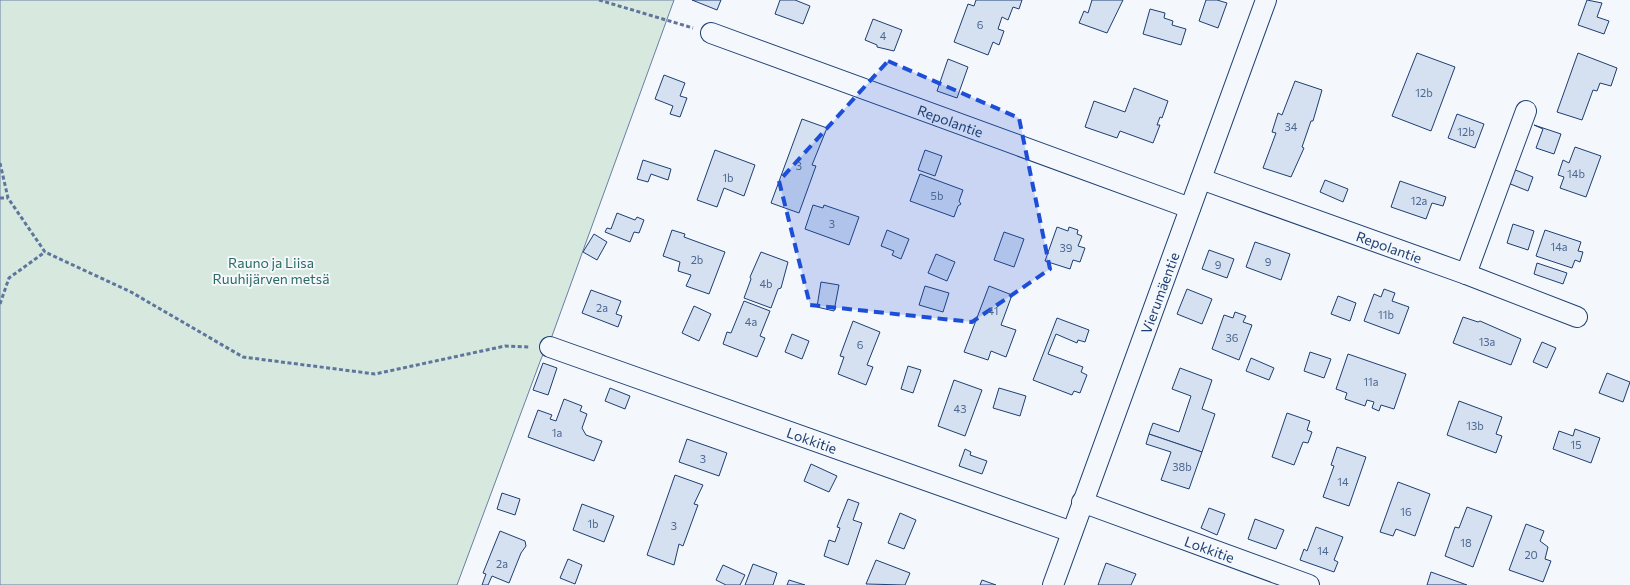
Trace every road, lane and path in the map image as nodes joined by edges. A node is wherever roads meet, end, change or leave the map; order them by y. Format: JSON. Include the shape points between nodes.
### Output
{"nodes":[{"id":1,"x":599,"y":0,"type":"edge"},
{"id":2,"x":1266,"y":0,"type":"edge"},
{"id":3,"x":711,"y":33,"type":"joint"},
{"id":4,"x":1526,"y":111,"type":"dead end"},
{"id":5,"x":0,"y":163,"type":"edge"},
{"id":6,"x":1201,"y":179,"type":"junction"},
{"id":7,"x":0,"y":198,"type":"edge"},
{"id":8,"x":8,"y":198,"type":"junction"},
{"id":9,"x":1190,"y":208,"type":"junction"},
{"id":10,"x":45,"y":252,"type":"junction"},
{"id":11,"x":1466,"y":274,"type":"junction"},
{"id":12,"x":0,"y":304,"type":"edge"},
{"id":13,"x":1577,"y":316,"type":"dead end"},
{"id":14,"x":550,"y":347,"type":"joint"},
{"id":15,"x":1082,"y":502,"type":"junction"},
{"id":16,"x":1072,"y":532,"type":"junction"},
{"id":17,"x":1053,"y":585,"type":"edge"},
{"id":18,"x":1309,"y":585,"type":"edge"}],
"edges":[{"from":1,"to":3,"type":"path"},
{"from":2,"to":6,"type":"street","name":"Vierumäentie"},
{"from":3,"to":9,"type":"street","name":"Repolantie"},
{"from":4,"to":11,"type":"street"},
{"from":5,"to":8,"type":"path"},
{"from":6,"to":9,"type":"street","name":"Vierumäentie"},
{"from":6,"to":11,"type":"street","name":"Repolantie"},
{"from":7,"to":8,"type":"path"},
{"from":8,"to":10,"type":"path"},
{"from":9,"to":15,"type":"street","name":"Vierumäentie"},
{"from":10,"to":12,"type":"path","via":[[9,278]]},
{"from":10,"to":14,"type":"path","via":[[131,292],[243,357],[375,374],[505,346]]},
{"from":11,"to":13,"type":"street","name":"Repolantie"},
{"from":14,"to":16,"type":"street","name":"Lokkitie"},
{"from":15,"to":16,"type":"street","name":"Vierumäentie"},
{"from":15,"to":18,"type":"street","name":"Lokkitie"},
{"from":16,"to":17,"type":"street","name":"Vierumäentie"}]}
